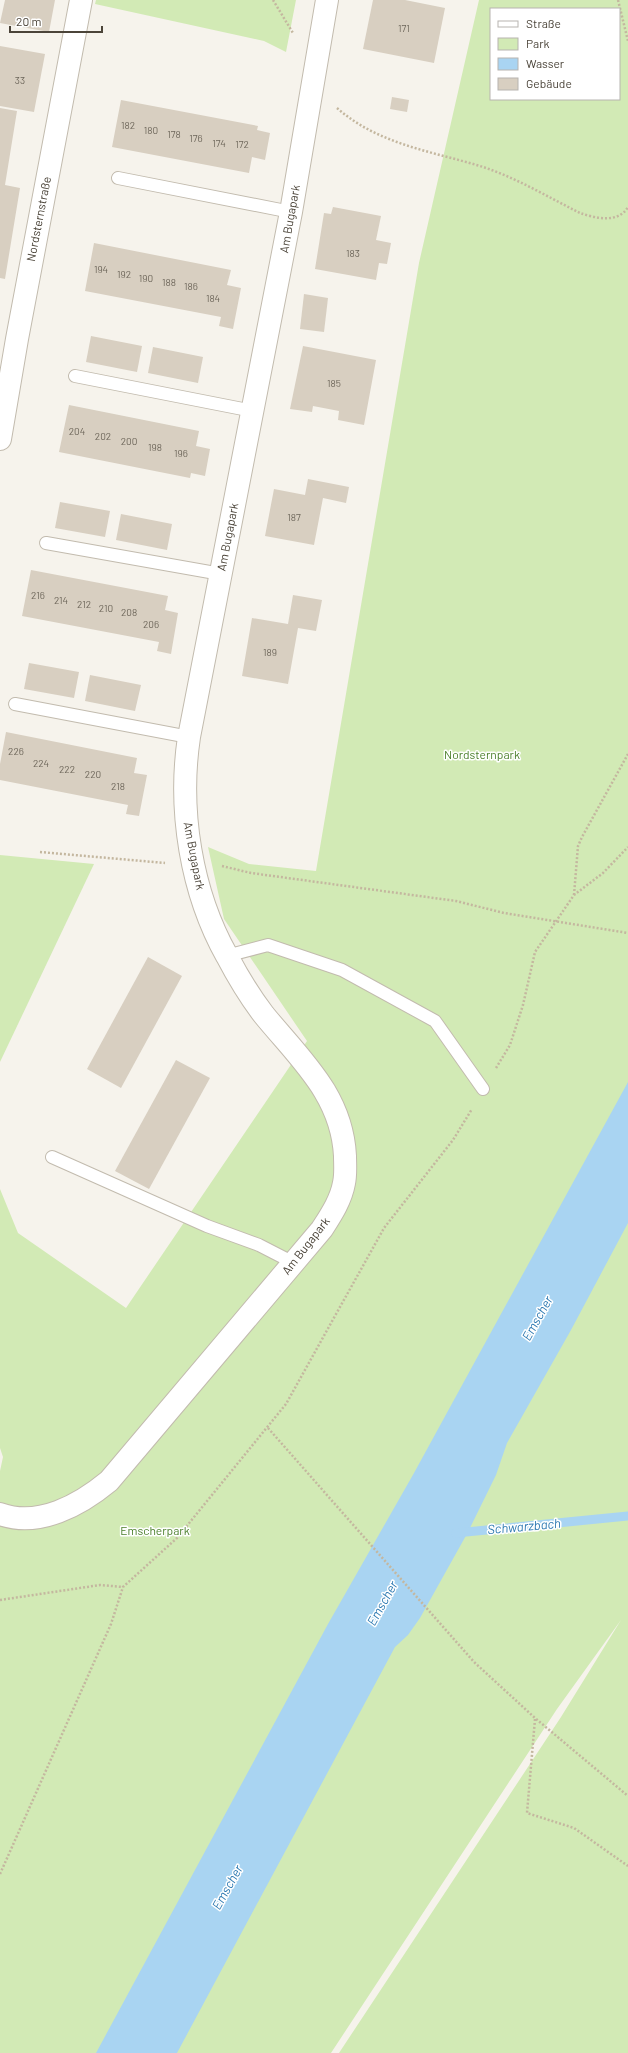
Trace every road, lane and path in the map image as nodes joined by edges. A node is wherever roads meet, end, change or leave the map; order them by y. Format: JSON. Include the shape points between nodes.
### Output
{"nodes":[{"id":1,"x":81,"y":0,"type":"edge"},
{"id":2,"x":273,"y":0,"type":"edge"},
{"id":3,"x":327,"y":0,"type":"edge"},
{"id":4,"x":620,"y":8,"type":"edge"},
{"id":5,"x":285,"y":20,"type":"dead end"},
{"id":6,"x":628,"y":41,"type":"edge"},
{"id":7,"x":315,"y":70,"type":"junction"},
{"id":8,"x":118,"y":178,"type":"dead end"},
{"id":9,"x":628,"y":207,"type":"edge"},
{"id":10,"x":292,"y":212,"type":"junction"},
{"id":11,"x":75,"y":376,"type":"dead end"},
{"id":12,"x":253,"y":411,"type":"junction"},
{"id":13,"x":0,"y":439,"type":"edge"},
{"id":14,"x":46,"y":543,"type":"dead end"},
{"id":15,"x":221,"y":574,"type":"junction"},
{"id":16,"x":15,"y":704,"type":"dead end"},
{"id":17,"x":189,"y":737,"type":"junction"},
{"id":18,"x":628,"y":754,"type":"edge"},
{"id":19,"x":628,"y":847,"type":"edge"},
{"id":20,"x":40,"y":852,"type":"dead end"},
{"id":21,"x":193,"y":863,"type":"junction"},
{"id":22,"x":574,"y":895,"type":"junction"},
{"id":23,"x":557,"y":920,"type":"junction"},
{"id":24,"x":628,"y":933,"type":"edge"},
{"id":25,"x":226,"y":956,"type":"junction"},
{"id":26,"x":483,"y":1089,"type":"junction"},
{"id":27,"x":52,"y":1157,"type":"dead end"},
{"id":28,"x":294,"y":1263,"type":"junction"},
{"id":29,"x":268,"y":1428,"type":"junction"},
{"id":30,"x":0,"y":1514,"type":"edge"},
{"id":31,"x":123,"y":1587,"type":"junction"},
{"id":32,"x":0,"y":1600,"type":"edge"},
{"id":33,"x":535,"y":1718,"type":"junction"},
{"id":34,"x":628,"y":1796,"type":"edge"},
{"id":35,"x":628,"y":1866,"type":"edge"},
{"id":36,"x":0,"y":1874,"type":"edge"}],
"edges":[{"from":1,"to":13,"type":"street","name":"Nordsternstraße"},
{"from":2,"to":5,"type":"path"},
{"from":3,"to":7,"type":"street","name":"Am Bugapark"},
{"from":4,"to":6,"type":"path"},
{"from":7,"to":9,"type":"path","via":[[334,105],[348,118],[378,135],[415,149],[481,167],[594,218],[616,217],[625,213]]},
{"from":7,"to":10,"type":"street","name":"Am Bugapark"},
{"from":8,"to":10,"type":"lane"},
{"from":10,"to":12,"type":"street","name":"Am Bugapark"},
{"from":11,"to":12,"type":"lane"},
{"from":12,"to":15,"type":"street","name":"Am Bugapark"},
{"from":14,"to":15,"type":"lane"},
{"from":15,"to":17,"type":"street","name":"Am Bugapark"},
{"from":16,"to":17,"type":"lane"},
{"from":17,"to":21,"type":"street","name":"Am Bugapark","via":[[185,787]]},
{"from":18,"to":22,"type":"path","via":[[578,846]]},
{"from":19,"to":22,"type":"path","via":[[603,873]]},
{"from":20,"to":21,"type":"path"},
{"from":21,"to":23,"type":"path","via":[[456,901],[504,913]]},
{"from":21,"to":25,"type":"street","name":"Am Bugapark","via":[[206,910]]},
{"from":22,"to":23,"type":"path"},
{"from":23,"to":24,"type":"path"},
{"from":23,"to":26,"type":"path","via":[[535,952],[523,1005],[510,1045]]},
{"from":25,"to":26,"type":"lane","via":[[268,945],[342,970],[435,1021]]},
{"from":25,"to":28,"type":"street","name":"Am Bugapark","via":[[264,1015],[324,1089],[340,1127],[345,1167],[344,1182],[338,1200],[322,1229]]},
{"from":26,"to":29,"type":"path","via":[[453,1140],[384,1228],[286,1404]]},
{"from":27,"to":28,"type":"lane","via":[[207,1226],[259,1245]]},
{"from":28,"to":30,"type":"street","name":"Am Bugapark","via":[[109,1481],[70,1507],[49,1514],[29,1518]]},
{"from":29,"to":31,"type":"path","via":[[177,1538]]},
{"from":29,"to":33,"type":"path","via":[[474,1662]]},
{"from":31,"to":32,"type":"path","via":[[100,1585]]},
{"from":31,"to":36,"type":"path","via":[[111,1624]]},
{"from":33,"to":34,"type":"path"},
{"from":33,"to":35,"type":"path","via":[[527,1813],[574,1828]]}]}
